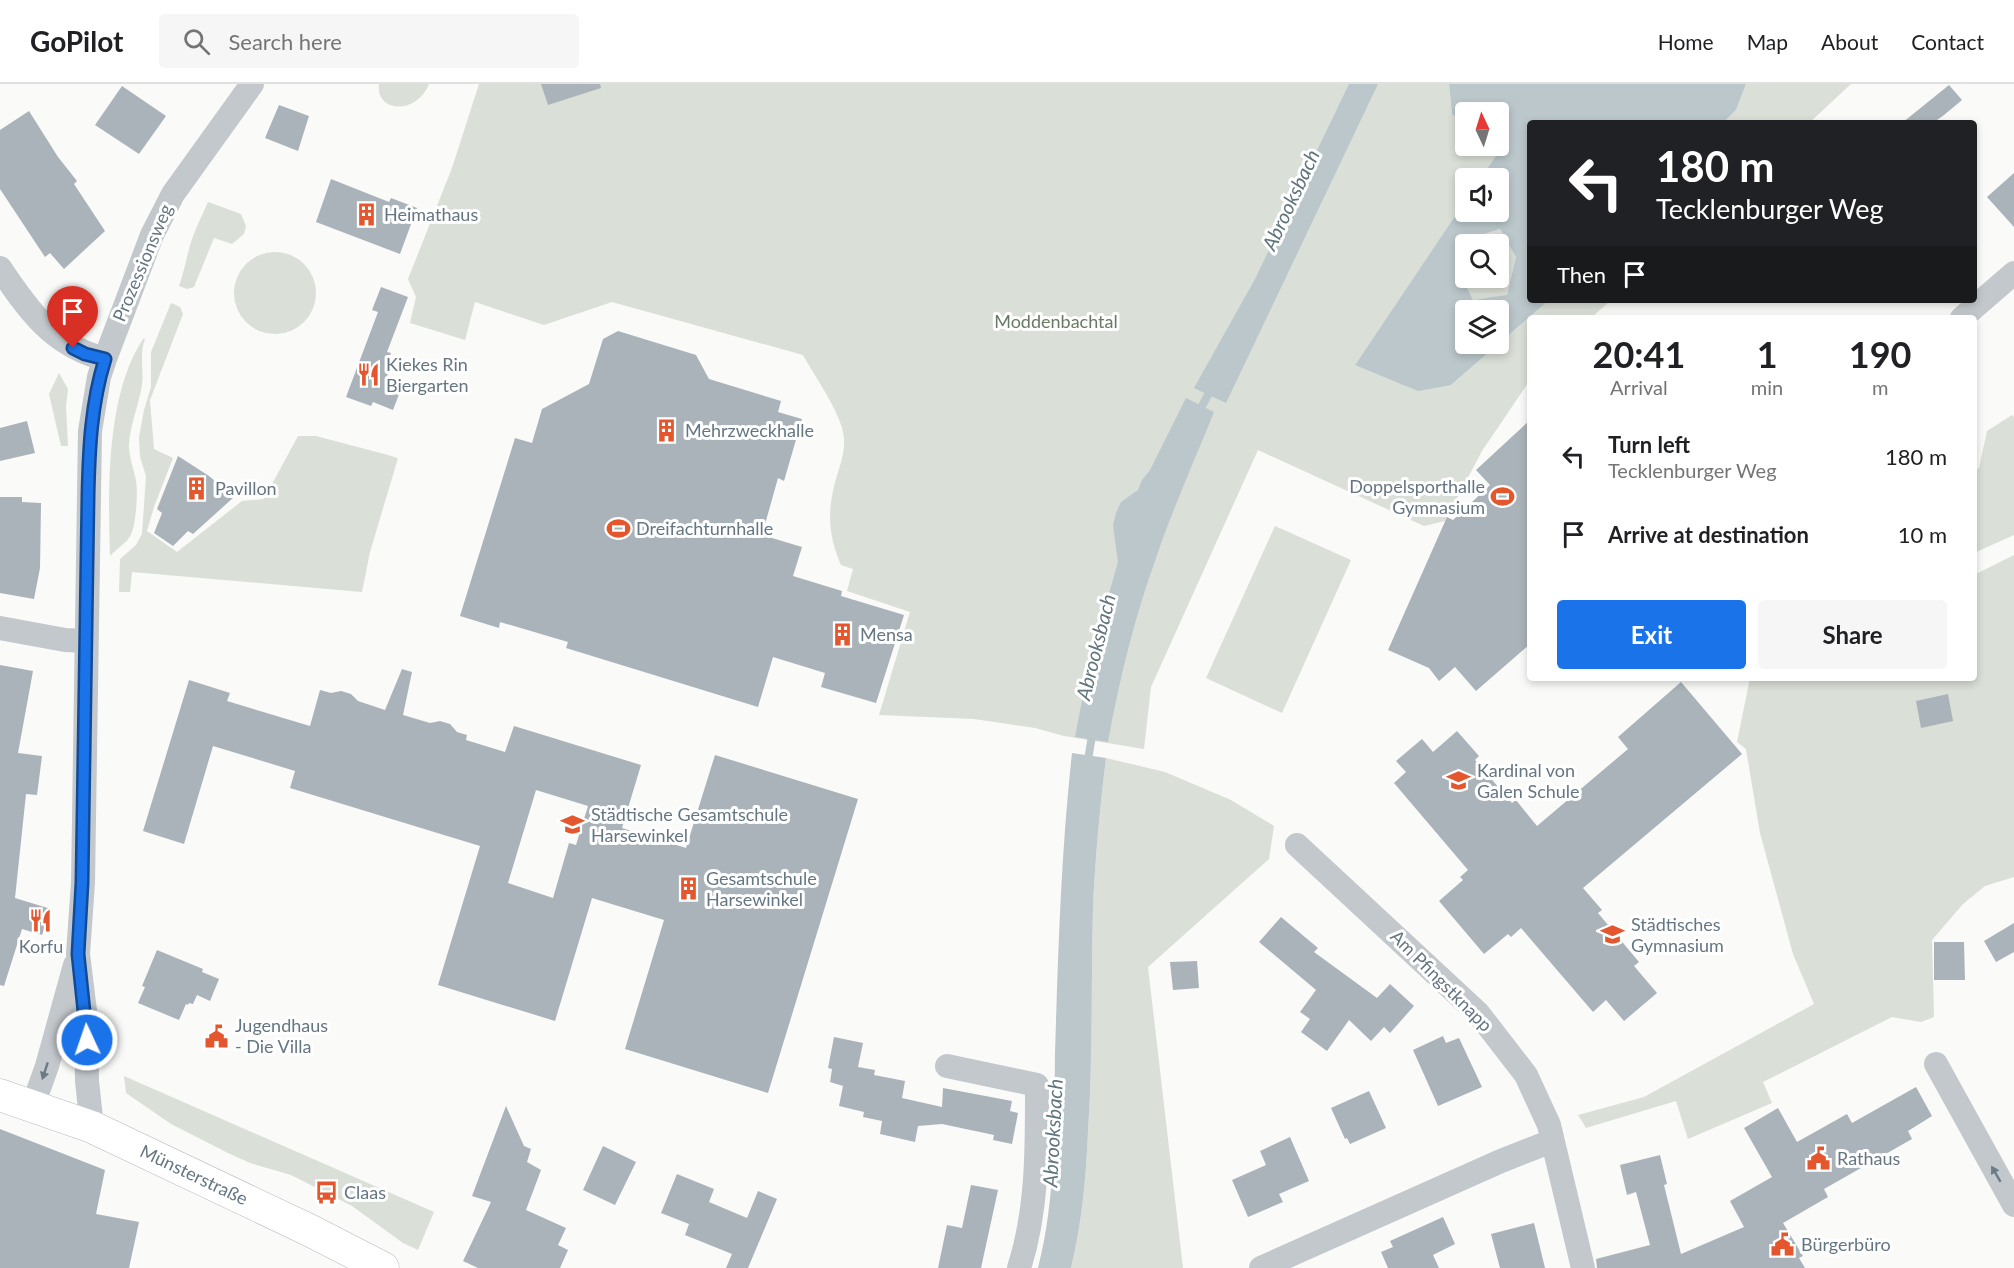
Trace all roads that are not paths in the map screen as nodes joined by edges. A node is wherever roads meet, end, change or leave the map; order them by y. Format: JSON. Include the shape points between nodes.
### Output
{"nodes":[{"id":1,"x":252,"y":84,"type":"edge"},
{"id":2,"x":0,"y":268,"type":"edge"},
{"id":3,"x":2014,"y":273,"type":"edge"},
{"id":4,"x":1965,"y":315,"type":"edge"},
{"id":5,"x":105,"y":359,"type":"junction"},
{"id":6,"x":0,"y":628,"type":"edge"},
{"id":7,"x":86,"y":641,"type":"junction"},
{"id":8,"x":1297,"y":845,"type":"dead end"},
{"id":9,"x":78,"y":954,"type":"junction"},
{"id":10,"x":1936,"y":1064,"type":"dead end"},
{"id":11,"x":947,"y":1066,"type":"dead end"},
{"id":12,"x":0,"y":1095,"type":"edge"},
{"id":13,"x":33,"y":1106,"type":"junction"},
{"id":14,"x":92,"y":1127,"type":"junction"},
{"id":15,"x":1552,"y":1141,"type":"junction"},
{"id":16,"x":2014,"y":1205,"type":"edge"},
{"id":17,"x":383,"y":1268,"type":"edge"},
{"id":18,"x":1019,"y":1268,"type":"edge"},
{"id":19,"x":1261,"y":1268,"type":"edge"},
{"id":20,"x":1583,"y":1268,"type":"edge"}],
"edges":[{"from":1,"to":5,"type":"street","name":"Prozessionsweg","via":[[173,194],[152,235]]},
{"from":2,"to":5,"type":"street","via":[[42,325],[85,354]]},
{"from":3,"to":4,"type":"street"},
{"from":5,"to":7,"type":"street","name":"Prozessionsweg","via":[[90,431]]},
{"from":6,"to":7,"type":"street"},
{"from":7,"to":9,"type":"street","name":"Prozessionsweg"},
{"from":8,"to":15,"type":"street","name":"Am Pfingstknapp","via":[[1478,1013],[1527,1075]]},
{"from":9,"to":13,"type":"street","one_way":true},
{"from":9,"to":14,"type":"street"},
{"from":16,"to":10,"type":"street","one_way":true},
{"from":11,"to":18,"type":"street","via":[[1037,1085],[1034,1193]]},
{"from":12,"to":13,"type":"main road","name":"Münsterstraße"},
{"from":13,"to":14,"type":"main road","name":"Münsterstraße"},
{"from":14,"to":17,"type":"main road","name":"Münsterstraße"},
{"from":15,"to":19,"type":"street"},
{"from":15,"to":20,"type":"street","name":"Am Pfingstknapp"}]}
